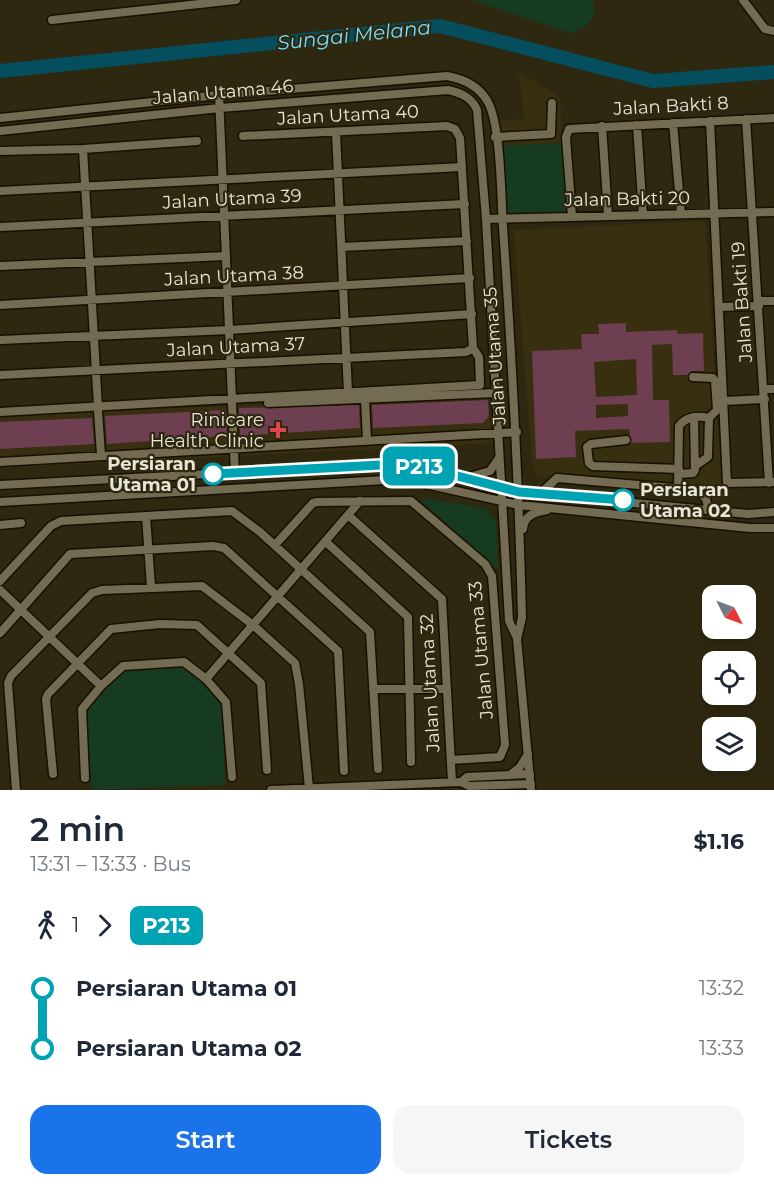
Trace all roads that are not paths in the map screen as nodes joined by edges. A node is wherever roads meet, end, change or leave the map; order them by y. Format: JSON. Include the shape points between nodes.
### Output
{"nodes":[{"id":1,"x":137,"y":0,"type":"edge"},
{"id":2,"x":236,"y":0,"type":"edge"},
{"id":3,"x":743,"y":0,"type":"edge"},
{"id":4,"x":138,"y":10,"type":"junction"},
{"id":5,"x":52,"y":20,"type":"dead end"},
{"id":6,"x":772,"y":31,"type":"edge"},
{"id":7,"x":447,"y":76,"type":"joint"},
{"id":8,"x":448,"y":90,"type":"joint"},
{"id":9,"x":219,"y":94,"type":"junction"},
{"id":10,"x":552,"y":103,"type":"dead end"},
{"id":11,"x":220,"y":108,"type":"junction"},
{"id":12,"x":0,"y":118,"type":"edge"},
{"id":13,"x":774,"y":118,"type":"edge"},
{"id":14,"x":746,"y":119,"type":"junction"},
{"id":15,"x":710,"y":121,"type":"junction"},
{"id":16,"x":673,"y":123,"type":"junction"},
{"id":17,"x":637,"y":125,"type":"junction"},
{"id":18,"x":602,"y":126,"type":"junction"},
{"id":19,"x":0,"y":131,"type":"edge"},
{"id":20,"x":336,"y":132,"type":"junction"},
{"id":21,"x":243,"y":136,"type":"dead end"},
{"id":22,"x":495,"y":137,"type":"junction"},
{"id":23,"x":197,"y":141,"type":"dead end"},
{"id":24,"x":83,"y":149,"type":"junction"},
{"id":25,"x":0,"y":151,"type":"edge"},
{"id":26,"x":462,"y":167,"type":"junction"},
{"id":27,"x":338,"y":174,"type":"junction"},
{"id":28,"x":223,"y":179,"type":"junction"},
{"id":29,"x":85,"y":187,"type":"junction"},
{"id":30,"x":0,"y":191,"type":"edge"},
{"id":31,"x":465,"y":204,"type":"junction"},
{"id":32,"x":340,"y":210,"type":"junction"},
{"id":33,"x":774,"y":212,"type":"edge"},
{"id":34,"x":753,"y":213,"type":"junction"},
{"id":35,"x":681,"y":214,"type":"junction"},
{"id":36,"x":714,"y":214,"type":"junction"},
{"id":37,"x":224,"y":215,"type":"junction"},
{"id":38,"x":608,"y":215,"type":"junction"},
{"id":39,"x":643,"y":215,"type":"junction"},
{"id":40,"x":572,"y":217,"type":"junction"},
{"id":41,"x":486,"y":219,"type":"junction"},
{"id":42,"x":502,"y":219,"type":"junction"},
{"id":43,"x":86,"y":223,"type":"junction"},
{"id":44,"x":0,"y":227,"type":"edge"},
{"id":45,"x":467,"y":242,"type":"junction"},
{"id":46,"x":342,"y":247,"type":"junction"},
{"id":47,"x":226,"y":255,"type":"junction"},
{"id":48,"x":88,"y":262,"type":"junction"},
{"id":49,"x":0,"y":266,"type":"edge"},
{"id":50,"x":470,"y":278,"type":"junction"},
{"id":51,"x":344,"y":286,"type":"junction"},
{"id":52,"x":228,"y":292,"type":"junction"},
{"id":53,"x":91,"y":300,"type":"junction"},
{"id":54,"x":774,"y":301,"type":"edge"},
{"id":55,"x":759,"y":304,"type":"junction"},
{"id":56,"x":0,"y":305,"type":"edge"},
{"id":57,"x":719,"y":307,"type":"junction"},
{"id":58,"x":472,"y":314,"type":"junction"},
{"id":59,"x":346,"y":322,"type":"junction"},
{"id":60,"x":229,"y":330,"type":"junction"},
{"id":61,"x":93,"y":336,"type":"junction"},
{"id":62,"x":0,"y":340,"type":"edge"},
{"id":63,"x":473,"y":348,"type":"junction"},
{"id":64,"x":348,"y":357,"type":"junction"},
{"id":65,"x":231,"y":364,"type":"junction"},
{"id":66,"x":96,"y":371,"type":"junction"},
{"id":67,"x":0,"y":375,"type":"edge"},
{"id":68,"x":693,"y":377,"type":"dead end"},
{"id":69,"x":764,"y":389,"type":"junction"},
{"id":70,"x":774,"y":389,"type":"edge"},
{"id":71,"x":348,"y":393,"type":"junction"},
{"id":72,"x":495,"y":393,"type":"junction"},
{"id":73,"x":365,"y":399,"type":"junction"},
{"id":74,"x":765,"y":399,"type":"junction"},
{"id":75,"x":724,"y":401,"type":"junction"},
{"id":76,"x":232,"y":402,"type":"junction"},
{"id":77,"x":98,"y":409,"type":"junction"},
{"id":78,"x":0,"y":412,"type":"edge"},
{"id":79,"x":0,"y":417,"type":"edge"},
{"id":80,"x":694,"y":417,"type":"junction"},
{"id":81,"x":709,"y":418,"type":"junction"},
{"id":82,"x":517,"y":432,"type":"junction"},
{"id":83,"x":498,"y":433,"type":"junction"},
{"id":84,"x":367,"y":440,"type":"junction"},
{"id":85,"x":626,"y":440,"type":"dead end"},
{"id":86,"x":233,"y":448,"type":"junction"},
{"id":87,"x":101,"y":455,"type":"junction"},
{"id":88,"x":499,"y":458,"type":"junction"},
{"id":89,"x":0,"y":462,"type":"edge"},
{"id":90,"x":695,"y":466,"type":"junction"},
{"id":91,"x":680,"y":471,"type":"junction"},
{"id":92,"x":235,"y":474,"type":"junction"},
{"id":93,"x":464,"y":478,"type":"junction"},
{"id":94,"x":772,"y":483,"type":"edge"},
{"id":95,"x":3,"y":484,"type":"edge"},
{"id":96,"x":501,"y":488,"type":"junction"},
{"id":97,"x":678,"y":489,"type":"junction"},
{"id":98,"x":519,"y":492,"type":"junction"},
{"id":99,"x":540,"y":494,"type":"junction"},
{"id":100,"x":360,"y":501,"type":"junction"},
{"id":101,"x":0,"y":502,"type":"edge"},
{"id":102,"x":502,"y":502,"type":"junction"},
{"id":103,"x":519,"y":505,"type":"junction"},
{"id":104,"x":563,"y":507,"type":"junction"},
{"id":105,"x":709,"y":510,"type":"junction"},
{"id":106,"x":774,"y":512,"type":"edge"},
{"id":107,"x":348,"y":515,"type":"junction"},
{"id":108,"x":146,"y":516,"type":"junction"},
{"id":109,"x":21,"y":523,"type":"dead end"},
{"id":110,"x":0,"y":525,"type":"edge"},
{"id":111,"x":774,"y":528,"type":"edge"},
{"id":112,"x":326,"y":542,"type":"junction"},
{"id":113,"x":275,"y":545,"type":"junction"},
{"id":114,"x":148,"y":549,"type":"junction"},
{"id":115,"x":521,"y":565,"type":"junction"},
{"id":116,"x":302,"y":570,"type":"junction"},
{"id":117,"x":0,"y":581,"type":"edge"},
{"id":118,"x":151,"y":587,"type":"junction"},
{"id":119,"x":0,"y":590,"type":"edge"},
{"id":120,"x":278,"y":597,"type":"junction"},
{"id":121,"x":20,"y":609,"type":"junction"},
{"id":122,"x":253,"y":625,"type":"junction"},
{"id":123,"x":0,"y":633,"type":"edge"},
{"id":124,"x":49,"y":636,"type":"junction"},
{"id":125,"x":517,"y":639,"type":"junction"},
{"id":126,"x":229,"y":653,"type":"junction"},
{"id":127,"x":77,"y":662,"type":"junction"},
{"id":128,"x":206,"y":679,"type":"junction"},
{"id":129,"x":100,"y":686,"type":"junction"},
{"id":130,"x":373,"y":689,"type":"junction"},
{"id":131,"x":409,"y":689,"type":"junction"},
{"id":132,"x":445,"y":689,"type":"junction"},
{"id":133,"x":528,"y":753,"type":"junction"},
{"id":134,"x":451,"y":760,"type":"junction"},
{"id":135,"x":411,"y":762,"type":"dead end"},
{"id":136,"x":378,"y":768,"type":"dead end"},
{"id":137,"x":267,"y":770,"type":"dead end"},
{"id":138,"x":344,"y":771,"type":"dead end"},
{"id":139,"x":53,"y":774,"type":"dead end"},
{"id":140,"x":530,"y":774,"type":"junction"},
{"id":141,"x":232,"y":777,"type":"dead end"},
{"id":142,"x":85,"y":778,"type":"dead end"},
{"id":143,"x":510,"y":780,"type":"junction"},
{"id":144,"x":457,"y":782,"type":"junction"},
{"id":145,"x":531,"y":787,"type":"edge"},
{"id":146,"x":309,"y":788,"type":"junction"},
{"id":147,"x":16,"y":790,"type":"edge"},
{"id":148,"x":270,"y":790,"type":"edge"},
{"id":149,"x":520,"y":790,"type":"edge"}],
"edges":[{"from":1,"to":4,"type":"street"},
{"from":2,"to":4,"type":"street"},
{"from":3,"to":6,"type":"street","via":[[765,29]]},
{"from":4,"to":5,"type":"street"},
{"from":7,"to":9,"type":"street","name":"Jalan Utama 46"},
{"from":7,"to":22,"type":"street","name":"Jalan Utama 35","via":[[479,89],[494,116]]},
{"from":8,"to":11,"type":"street","name":"Jalan Utama 46"},
{"from":8,"to":41,"type":"street","name":"Jalan Utama 35","via":[[466,96],[477,110]]},
{"from":9,"to":11,"type":"street"},
{"from":9,"to":12,"type":"street","name":"Jalan Utama 46"},
{"from":10,"to":22,"type":"street","via":[[551,134]]},
{"from":11,"to":19,"type":"street","name":"Jalan Utama 46"},
{"from":11,"to":28,"type":"street"},
{"from":13,"to":14,"type":"street","name":"Jalan Bakti 8"},
{"from":14,"to":15,"type":"street","name":"Jalan Bakti 8"},
{"from":14,"to":34,"type":"street","name":"Jalan Bakti 19"},
{"from":15,"to":16,"type":"street","name":"Jalan Bakti 8"},
{"from":15,"to":36,"type":"street"},
{"from":16,"to":17,"type":"street","name":"Jalan Bakti 8"},
{"from":16,"to":35,"type":"street"},
{"from":17,"to":18,"type":"street","name":"Jalan Bakti 8"},
{"from":17,"to":39,"type":"street"},
{"from":18,"to":38,"type":"street"},
{"from":18,"to":40,"type":"street","name":"Jalan Bakti 8","via":[[569,129],[566,137]]},
{"from":20,"to":21,"type":"street","name":"Jalan Utama 40"},
{"from":20,"to":26,"type":"street","name":"Jalan Utama 40","via":[[447,126],[455,129],[460,138]]},
{"from":20,"to":27,"type":"street"},
{"from":22,"to":42,"type":"street","name":"Jalan Utama 35"},
{"from":23,"to":24,"type":"street"},
{"from":24,"to":25,"type":"street"},
{"from":24,"to":29,"type":"street"},
{"from":26,"to":27,"type":"street"},
{"from":26,"to":31,"type":"street"},
{"from":27,"to":28,"type":"street"},
{"from":27,"to":32,"type":"street"},
{"from":28,"to":29,"type":"street"},
{"from":28,"to":37,"type":"street"},
{"from":29,"to":30,"type":"street"},
{"from":29,"to":43,"type":"street"},
{"from":31,"to":32,"type":"street","name":"Jalan Utama 39"},
{"from":31,"to":45,"type":"street"},
{"from":32,"to":37,"type":"street","name":"Jalan Utama 39"},
{"from":32,"to":46,"type":"street"},
{"from":33,"to":34,"type":"street","name":"Jalan Bakti 20"},
{"from":34,"to":36,"type":"street","name":"Jalan Bakti 20"},
{"from":34,"to":55,"type":"street","name":"Jalan Bakti 19"},
{"from":35,"to":36,"type":"street","name":"Jalan Bakti 20"},
{"from":35,"to":39,"type":"street","name":"Jalan Bakti 20"},
{"from":36,"to":57,"type":"street"},
{"from":37,"to":43,"type":"street","name":"Jalan Utama 39"},
{"from":37,"to":47,"type":"street"},
{"from":38,"to":39,"type":"street","name":"Jalan Bakti 20"},
{"from":38,"to":40,"type":"street","name":"Jalan Bakti 20"},
{"from":40,"to":42,"type":"street","name":"Jalan Bakti 20"},
{"from":41,"to":42,"type":"street"},
{"from":41,"to":72,"type":"street","name":"Jalan Utama 35"},
{"from":42,"to":82,"type":"street","name":"Jalan Utama 35"},
{"from":43,"to":44,"type":"street","name":"Jalan Utama 39"},
{"from":43,"to":48,"type":"street"},
{"from":45,"to":46,"type":"street"},
{"from":45,"to":50,"type":"street"},
{"from":46,"to":51,"type":"street"},
{"from":47,"to":48,"type":"street"},
{"from":47,"to":52,"type":"street"},
{"from":48,"to":49,"type":"street"},
{"from":48,"to":53,"type":"street"},
{"from":50,"to":51,"type":"street","name":"Jalan Utama 38"},
{"from":50,"to":58,"type":"street"},
{"from":51,"to":52,"type":"street","name":"Jalan Utama 38"},
{"from":51,"to":59,"type":"street"},
{"from":52,"to":53,"type":"street","name":"Jalan Utama 38"},
{"from":52,"to":60,"type":"street"},
{"from":53,"to":56,"type":"street","name":"Jalan Utama 38"},
{"from":53,"to":61,"type":"street"},
{"from":54,"to":55,"type":"street"},
{"from":55,"to":57,"type":"street"},
{"from":55,"to":69,"type":"street","name":"Jalan Bakti 19"},
{"from":57,"to":75,"type":"street"},
{"from":58,"to":59,"type":"street"},
{"from":58,"to":63,"type":"street"},
{"from":59,"to":60,"type":"street"},
{"from":59,"to":64,"type":"street"},
{"from":60,"to":61,"type":"street"},
{"from":60,"to":65,"type":"street"},
{"from":61,"to":62,"type":"street"},
{"from":61,"to":66,"type":"street"},
{"from":63,"to":64,"type":"street","name":"Jalan Utama 37","via":[[466,352]]},
{"from":63,"to":71,"type":"street","via":[[479,357],[480,385]]},
{"from":64,"to":65,"type":"street","name":"Jalan Utama 37"},
{"from":64,"to":71,"type":"street"},
{"from":65,"to":66,"type":"street","name":"Jalan Utama 37"},
{"from":65,"to":76,"type":"street"},
{"from":66,"to":67,"type":"street","name":"Jalan Utama 37"},
{"from":66,"to":77,"type":"street"},
{"from":68,"to":81,"type":"street","via":[[715,381],[717,410]]},
{"from":69,"to":70,"type":"street"},
{"from":69,"to":74,"type":"street","name":"Jalan Bakti 19"},
{"from":71,"to":76,"type":"street"},
{"from":72,"to":73,"type":"street"},
{"from":72,"to":83,"type":"street","name":"Jalan Utama 35"},
{"from":73,"to":76,"type":"street"},
{"from":73,"to":84,"type":"street"},
{"from":74,"to":75,"type":"street"},
{"from":74,"to":94,"type":"street","name":"Jalan Bakti 19"},
{"from":75,"to":94,"type":"street","via":[[728,483]]},
{"from":76,"to":77,"type":"street"},
{"from":76,"to":86,"type":"street"},
{"from":77,"to":78,"type":"street"},
{"from":77,"to":79,"type":"street"},
{"from":77,"to":87,"type":"street"},
{"from":80,"to":81,"type":"street"},
{"from":80,"to":90,"type":"street"},
{"from":80,"to":91,"type":"street","via":[[679,426]]},
{"from":81,"to":90,"type":"street","via":[[708,457]]},
{"from":82,"to":83,"type":"street"},
{"from":82,"to":98,"type":"street","name":"Jalan Utama 35"},
{"from":83,"to":84,"type":"street"},
{"from":83,"to":88,"type":"street","name":"Jalan Utama 35"},
{"from":84,"to":86,"type":"street"},
{"from":85,"to":91,"type":"street","via":[[591,444],[587,447],[589,463]]},
{"from":86,"to":87,"type":"street"},
{"from":86,"to":92,"type":"street"},
{"from":87,"to":89,"type":"street"},
{"from":88,"to":93,"type":"street","via":[[490,471]]},
{"from":88,"to":96,"type":"street","name":"Jalan Utama 35"},
{"from":90,"to":91,"type":"street","via":[[693,473]]},
{"from":91,"to":97,"type":"street"},
{"from":92,"to":93,"type":"street","via":[[400,464]]},
{"from":92,"to":95,"type":"street"},
{"from":93,"to":96,"type":"street"},
{"from":96,"to":98,"type":"street"},
{"from":96,"to":102,"type":"street","name":"Jalan Utama 35"},
{"from":97,"to":99,"type":"street","via":[[557,478]]},
{"from":97,"to":105,"type":"street","via":[[702,494]]},
{"from":98,"to":99,"type":"street"},
{"from":98,"to":103,"type":"street","name":"Jalan Utama 35"},
{"from":99,"to":105,"type":"street"},
{"from":100,"to":107,"type":"street"},
{"from":100,"to":113,"type":"street","name":"Jalan Utama 33","via":[[313,503]]},
{"from":100,"to":134,"type":"street","name":"Jalan Utama 33","via":[[395,500],[419,505],[490,570],[505,745],[500,757]]},
{"from":101,"to":102,"type":"street","via":[[403,479]]},
{"from":102,"to":103,"type":"street"},
{"from":102,"to":125,"type":"street","name":"Jalan Utama 35","via":[[509,621]]},
{"from":103,"to":104,"type":"street"},
{"from":103,"to":115,"type":"street","name":"Jalan Utama 35"},
{"from":104,"to":111,"type":"street"},
{"from":104,"to":115,"type":"street","via":[[526,518]]},
{"from":105,"to":106,"type":"street"},
{"from":107,"to":112,"type":"street"},
{"from":107,"to":132,"type":"street","name":"Jalan Utama 32","via":[[442,599]]},
{"from":108,"to":113,"type":"street","via":[[232,512]]},
{"from":108,"to":114,"type":"street"},
{"from":108,"to":117,"type":"street","via":[[61,521],[51,526]]},
{"from":109,"to":110,"type":"street"},
{"from":112,"to":116,"type":"street"},
{"from":112,"to":131,"type":"street","via":[[408,617]]},
{"from":113,"to":116,"type":"street"},
{"from":114,"to":118,"type":"street"},
{"from":114,"to":120,"type":"street","via":[[224,548]]},
{"from":114,"to":121,"type":"street","via":[[70,554]]},
{"from":115,"to":125,"type":"street","via":[[522,618]]},
{"from":116,"to":120,"type":"street"},
{"from":116,"to":130,"type":"street","via":[[370,632]]},
{"from":118,"to":122,"type":"street","via":[[202,586]]},
{"from":118,"to":124,"type":"street","via":[[92,593]]},
{"from":119,"to":121,"type":"street"},
{"from":120,"to":122,"type":"street"},
{"from":120,"to":138,"type":"street","via":[[338,651]]},
{"from":121,"to":123,"type":"street"},
{"from":121,"to":124,"type":"street"},
{"from":122,"to":126,"type":"street"},
{"from":122,"to":146,"type":"street","via":[[295,663]]},
{"from":124,"to":127,"type":"street"},
{"from":124,"to":147,"type":"street","via":[[8,683]]},
{"from":125,"to":133,"type":"street"},
{"from":126,"to":127,"type":"street","via":[[197,625],[160,624],[115,627]]},
{"from":126,"to":128,"type":"street"},
{"from":126,"to":137,"type":"street","via":[[261,683]]},
{"from":127,"to":129,"type":"street"},
{"from":127,"to":139,"type":"street","via":[[46,699]]},
{"from":128,"to":129,"type":"street","via":[[184,662],[126,665]]},
{"from":128,"to":141,"type":"street","via":[[226,702]]},
{"from":129,"to":142,"type":"street","via":[[82,709]]},
{"from":130,"to":131,"type":"street"},
{"from":130,"to":136,"type":"street"},
{"from":131,"to":132,"type":"street"},
{"from":131,"to":135,"type":"street"},
{"from":132,"to":134,"type":"street","name":"Jalan Utama 32"},
{"from":133,"to":140,"type":"street"},
{"from":133,"to":143,"type":"street"},
{"from":134,"to":144,"type":"street","name":"Jalan Utama 32"},
{"from":140,"to":143,"type":"street"},
{"from":140,"to":145,"type":"street"},
{"from":143,"to":144,"type":"street","via":[[467,777]]},
{"from":143,"to":145,"type":"street"},
{"from":143,"to":149,"type":"street"},
{"from":144,"to":146,"type":"street"},
{"from":146,"to":148,"type":"street"}]}
